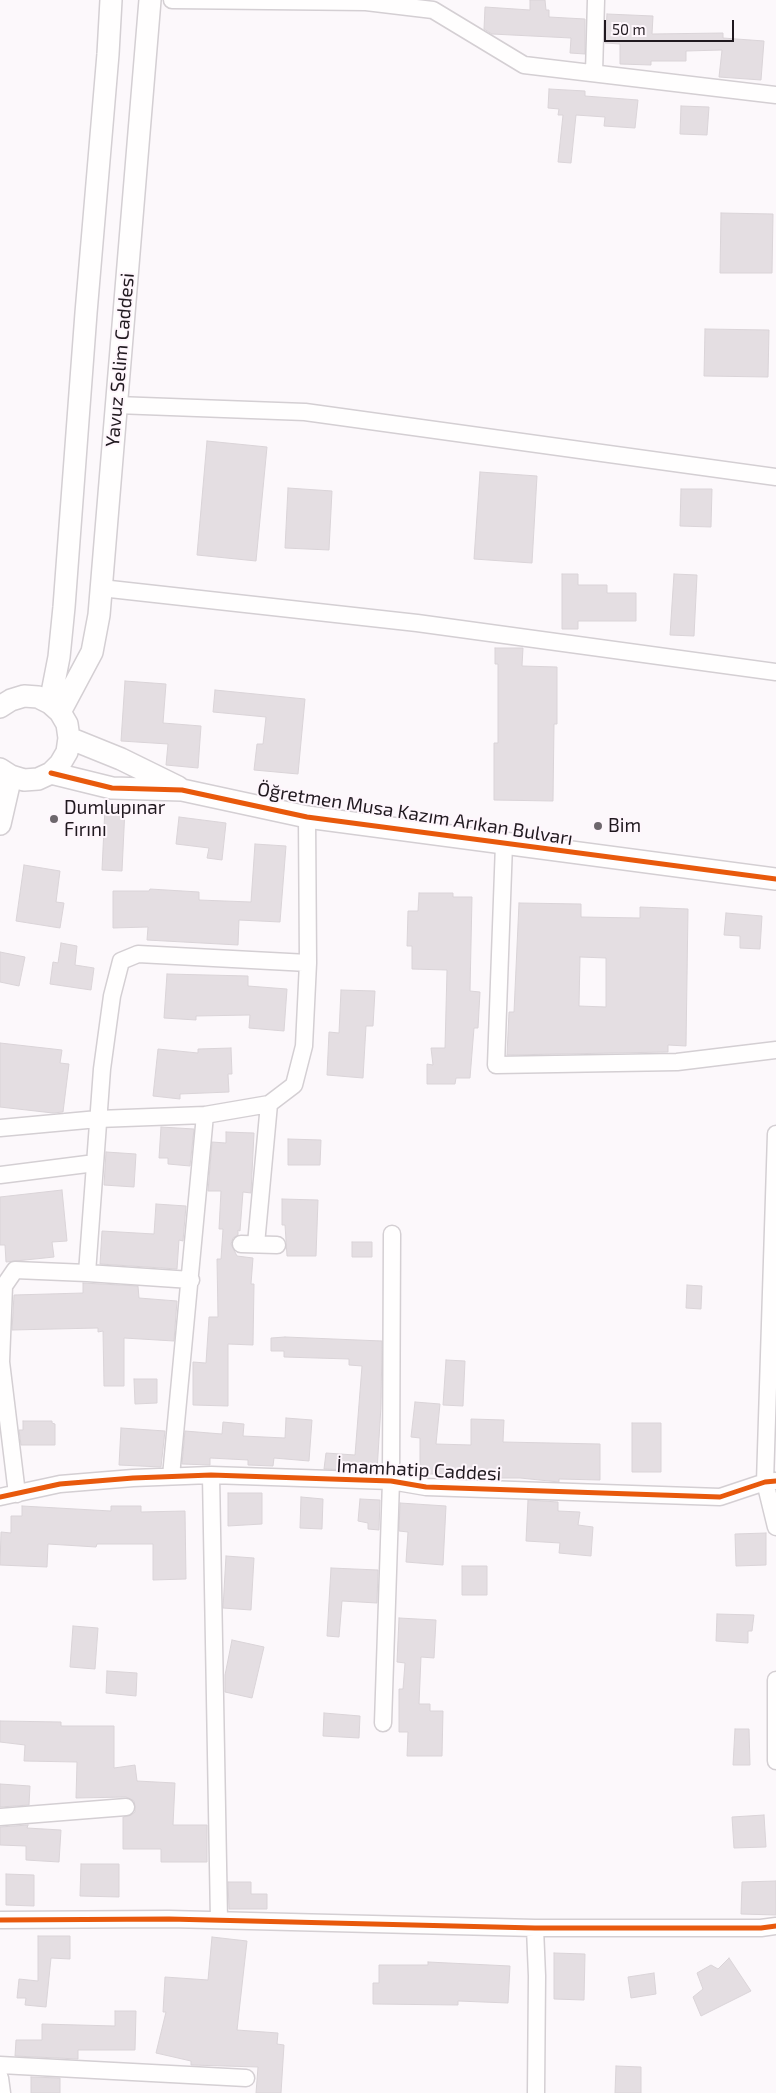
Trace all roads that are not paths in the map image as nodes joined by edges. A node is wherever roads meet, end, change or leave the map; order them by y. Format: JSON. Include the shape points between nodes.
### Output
{"nodes":[{"id":1,"x":111,"y":0,"type":"edge"},
{"id":2,"x":150,"y":0,"type":"edge"},
{"id":3,"x":172,"y":0,"type":"edge"},
{"id":4,"x":596,"y":0,"type":"edge"},
{"id":5,"x":594,"y":73,"type":"junction"},
{"id":6,"x":776,"y":95,"type":"edge"},
{"id":7,"x":116,"y":406,"type":"junction"},
{"id":8,"x":776,"y":478,"type":"edge"},
{"id":9,"x":101,"y":588,"type":"junction"},
{"id":10,"x":776,"y":672,"type":"edge"},
{"id":11,"x":0,"y":707,"type":"edge"},
{"id":12,"x":55,"y":708,"type":"junction"},
{"id":13,"x":69,"y":738,"type":"junction"},
{"id":14,"x":5,"y":773,"type":"edge"},
{"id":15,"x":50,"y":773,"type":"junction"},
{"id":16,"x":182,"y":790,"type":"junction"},
{"id":17,"x":307,"y":817,"type":"junction"},
{"id":18,"x":0,"y":824,"type":"edge"},
{"id":19,"x":504,"y":844,"type":"junction"},
{"id":20,"x":776,"y":879,"type":"edge"},
{"id":21,"x":308,"y":963,"type":"junction"},
{"id":22,"x":776,"y":1050,"type":"edge"},
{"id":23,"x":269,"y":1104,"type":"junction"},
{"id":24,"x":205,"y":1115,"type":"junction"},
{"id":25,"x":98,"y":1119,"type":"junction"},
{"id":26,"x":0,"y":1128,"type":"edge"},
{"id":27,"x":776,"y":1134,"type":"edge"},
{"id":28,"x":95,"y":1163,"type":"junction"},
{"id":29,"x":0,"y":1175,"type":"edge"},
{"id":30,"x":392,"y":1234,"type":"dead end"},
{"id":31,"x":278,"y":1245,"type":"dead end"},
{"id":32,"x":87,"y":1273,"type":"junction"},
{"id":33,"x":191,"y":1280,"type":"junction"},
{"id":34,"x":211,"y":1475,"type":"junction"},
{"id":35,"x":171,"y":1476,"type":"junction"},
{"id":36,"x":391,"y":1481,"type":"junction"},
{"id":37,"x":771,"y":1481,"type":"edge"},
{"id":38,"x":17,"y":1494,"type":"junction"},
{"id":39,"x":0,"y":1497,"type":"edge"},
{"id":40,"x":776,"y":1527,"type":"edge"},
{"id":41,"x":776,"y":1680,"type":"edge"},
{"id":42,"x":383,"y":1723,"type":"dead end"},
{"id":43,"x":776,"y":1761,"type":"edge"},
{"id":44,"x":126,"y":1807,"type":"dead end"},
{"id":45,"x":0,"y":1817,"type":"edge"},
{"id":46,"x":0,"y":1920,"type":"edge"},
{"id":47,"x":219,"y":1920,"type":"junction"},
{"id":48,"x":776,"y":1926,"type":"edge"},
{"id":49,"x":535,"y":1928,"type":"junction"},
{"id":50,"x":0,"y":2066,"type":"edge"},
{"id":51,"x":0,"y":2078,"type":"edge"},
{"id":52,"x":246,"y":2078,"type":"dead end"},
{"id":53,"x":2,"y":2093,"type":"edge"},
{"id":54,"x":536,"y":2093,"type":"edge"}],
"edges":[{"from":1,"to":12,"type":"street","name":"Yavuz Selim Caddesi"},
{"from":2,"to":7,"type":"street","name":"Yavuz Selim Caddesi"},
{"from":3,"to":5,"type":"street","via":[[366,2],[433,10],[524,65]]},
{"from":4,"to":5,"type":"street"},
{"from":5,"to":6,"type":"street"},
{"from":7,"to":8,"type":"street","via":[[305,412]]},
{"from":7,"to":9,"type":"street","name":"Yavuz Selim Caddesi"},
{"from":9,"to":10,"type":"street","via":[[417,623]]},
{"from":9,"to":12,"type":"street","name":"Yavuz Selim Caddesi","via":[[92,652]]},
{"from":11,"to":12,"type":"street","via":[[24,696],[38,697]]},
{"from":12,"to":13,"type":"street","via":[[67,724]]},
{"from":13,"to":15,"type":"street","via":[[67,752]]},
{"from":13,"to":16,"type":"street","name":"Öğretmen Musa Kazım Arıkan Bulvarı","via":[[121,758]]},
{"from":14,"to":15,"type":"street","via":[[24,780],[38,779]]},
{"from":14,"to":18,"type":"street"},
{"from":15,"to":16,"type":"street","name":"Öğretmen Musa Kazım Arıkan Bulvarı","via":[[112,788]]},
{"from":16,"to":17,"type":"street","name":"Öğretmen Musa Kazım Arıkan Bulvarı"},
{"from":17,"to":19,"type":"street","name":"Öğretmen Musa Kazım Arıkan Bulvarı"},
{"from":17,"to":21,"type":"street"},
{"from":19,"to":20,"type":"street","name":"Öğretmen Musa Kazım Arıkan Bulvarı"},
{"from":19,"to":22,"type":"street","via":[[496,1065],[677,1062]]},
{"from":21,"to":23,"type":"street","via":[[304,1046],[294,1085]]},
{"from":21,"to":25,"type":"street","via":[[138,954],[121,961],[112,996]]},
{"from":23,"to":24,"type":"street"},
{"from":23,"to":31,"type":"street","via":[[248,1244]]},
{"from":24,"to":25,"type":"street"},
{"from":24,"to":33,"type":"street"},
{"from":25,"to":26,"type":"street"},
{"from":25,"to":28,"type":"street"},
{"from":27,"to":37,"type":"street"},
{"from":28,"to":29,"type":"street"},
{"from":28,"to":32,"type":"street"},
{"from":30,"to":36,"type":"street"},
{"from":32,"to":33,"type":"street"},
{"from":32,"to":38,"type":"street","via":[[15,1270],[4,1286],[1,1362]]},
{"from":33,"to":35,"type":"street"},
{"from":34,"to":35,"type":"street","name":"İmamhatip Caddesi"},
{"from":34,"to":36,"type":"street","name":"İmamhatip Caddesi"},
{"from":34,"to":47,"type":"street"},
{"from":35,"to":38,"type":"street","name":"İmamhatip Caddesi","via":[[60,1484]]},
{"from":36,"to":37,"type":"street","name":"İmamhatip Caddesi","via":[[426,1487],[720,1497]]},
{"from":36,"to":42,"type":"street"},
{"from":37,"to":40,"type":"street"},
{"from":38,"to":39,"type":"street","name":"İmamhatip Caddesi"},
{"from":41,"to":43,"type":"street"},
{"from":44,"to":45,"type":"street"},
{"from":46,"to":47,"type":"street"},
{"from":47,"to":49,"type":"street"},
{"from":48,"to":49,"type":"street"},
{"from":49,"to":54,"type":"street"},
{"from":50,"to":52,"type":"street"},
{"from":51,"to":53,"type":"street"}]}
